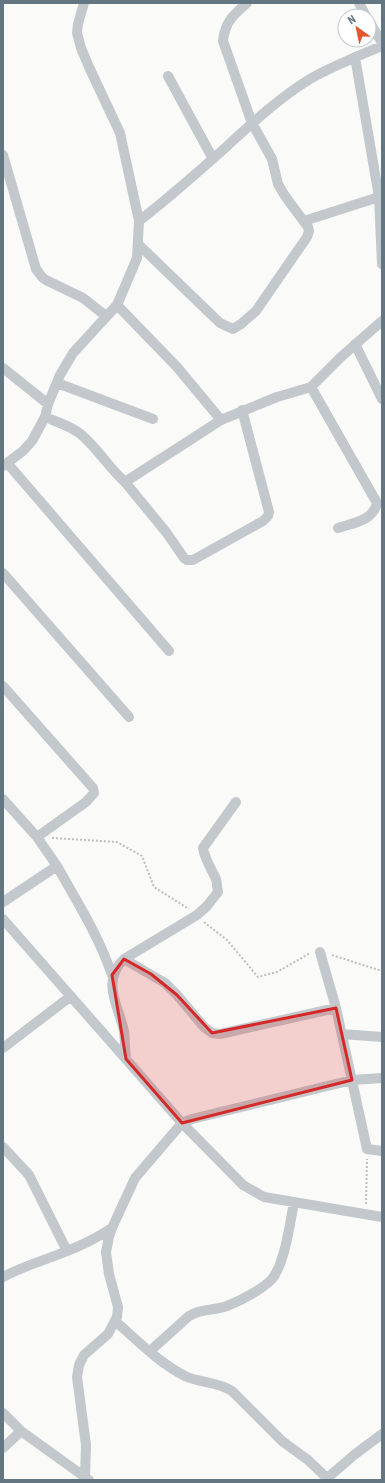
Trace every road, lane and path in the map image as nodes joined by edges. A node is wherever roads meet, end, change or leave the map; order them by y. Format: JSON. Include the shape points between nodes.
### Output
{"nodes":[{"id":1,"x":84,"y":3,"type":"edge"},
{"id":2,"x":248,"y":3,"type":"edge"},
{"id":3,"x":382,"y":46,"type":"edge"},
{"id":4,"x":355,"y":57,"type":"junction"},
{"id":5,"x":168,"y":76,"type":"dead end"},
{"id":6,"x":252,"y":123,"type":"junction"},
{"id":7,"x":3,"y":155,"type":"edge"},
{"id":8,"x":213,"y":159,"type":"junction"},
{"id":9,"x":5,"y":168,"type":"edge"},
{"id":10,"x":379,"y":197,"type":"junction"},
{"id":11,"x":139,"y":221,"type":"junction"},
{"id":12,"x":304,"y":221,"type":"junction"},
{"id":13,"x":138,"y":244,"type":"junction"},
{"id":14,"x":382,"y":264,"type":"edge"},
{"id":15,"x":117,"y":305,"type":"junction"},
{"id":16,"x":106,"y":316,"type":"junction"},
{"id":17,"x":382,"y":321,"type":"edge"},
{"id":18,"x":355,"y":344,"type":"junction"},
{"id":19,"x":3,"y":368,"type":"edge"},
{"id":20,"x":57,"y":382,"type":"junction"},
{"id":21,"x":311,"y":387,"type":"junction"},
{"id":22,"x":382,"y":399,"type":"edge"},
{"id":23,"x":48,"y":404,"type":"junction"},
{"id":24,"x":242,"y":410,"type":"junction"},
{"id":25,"x":45,"y":417,"type":"junction"},
{"id":26,"x":153,"y":419,"type":"dead end"},
{"id":27,"x":221,"y":420,"type":"junction"},
{"id":28,"x":5,"y":465,"type":"edge"},
{"id":29,"x":124,"y":482,"type":"junction"},
{"id":30,"x":338,"y":528,"type":"dead end"},
{"id":31,"x":3,"y":573,"type":"edge"},
{"id":32,"x":170,"y":651,"type":"dead end"},
{"id":33,"x":3,"y":686,"type":"edge"},
{"id":34,"x":129,"y":717,"type":"dead end"},
{"id":35,"x":3,"y":799,"type":"edge"},
{"id":36,"x":236,"y":802,"type":"dead end"},
{"id":37,"x":37,"y":837,"type":"junction"},
{"id":38,"x":57,"y":866,"type":"junction"},
{"id":39,"x":3,"y":902,"type":"edge"},
{"id":40,"x":3,"y":919,"type":"edge"},
{"id":41,"x":320,"y":952,"type":"dead end"},
{"id":42,"x":124,"y":959,"type":"junction"},
{"id":43,"x":112,"y":975,"type":"junction"},
{"id":44,"x":71,"y":996,"type":"junction"},
{"id":45,"x":336,"y":1008,"type":"junction"},
{"id":46,"x":342,"y":1034,"type":"junction"},
{"id":47,"x":382,"y":1037,"type":"edge"},
{"id":48,"x":3,"y":1048,"type":"edge"},
{"id":49,"x":126,"y":1059,"type":"junction"},
{"id":50,"x":382,"y":1078,"type":"edge"},
{"id":51,"x":352,"y":1080,"type":"junction"},
{"id":52,"x":182,"y":1123,"type":"junction"},
{"id":53,"x":3,"y":1147,"type":"edge"},
{"id":54,"x":367,"y":1149,"type":"junction"},
{"id":55,"x":382,"y":1151,"type":"edge"},
{"id":56,"x":294,"y":1202,"type":"junction"},
{"id":57,"x":365,"y":1214,"type":"junction"},
{"id":58,"x":382,"y":1217,"type":"edge"},
{"id":59,"x":112,"y":1228,"type":"junction"},
{"id":60,"x":67,"y":1252,"type":"junction"},
{"id":61,"x":3,"y":1277,"type":"edge"},
{"id":62,"x":115,"y":1321,"type":"junction"},
{"id":63,"x":150,"y":1352,"type":"junction"},
{"id":64,"x":3,"y":1413,"type":"edge"},
{"id":65,"x":21,"y":1431,"type":"junction"},
{"id":66,"x":382,"y":1434,"type":"edge"},
{"id":67,"x":3,"y":1448,"type":"edge"},
{"id":68,"x":86,"y":1479,"type":"edge"},
{"id":69,"x":327,"y":1480,"type":"edge"}],
"edges":[{"from":1,"to":11,"type":"street","via":[[77,33],[89,67],[120,134]]},
{"from":2,"to":6,"type":"street","via":[[228,22],[223,42]]},
{"from":3,"to":4,"type":"street"},
{"from":4,"to":6,"type":"street","via":[[310,79]]},
{"from":4,"to":10,"type":"street"},
{"from":5,"to":8,"type":"street"},
{"from":6,"to":8,"type":"street"},
{"from":6,"to":12,"type":"street","via":[[272,159],[278,184]]},
{"from":7,"to":9,"type":"street"},
{"from":8,"to":11,"type":"street"},
{"from":9,"to":16,"type":"street","via":[[36,268],[42,277],[82,298]]},
{"from":10,"to":12,"type":"street"},
{"from":10,"to":14,"type":"street"},
{"from":11,"to":13,"type":"street"},
{"from":12,"to":13,"type":"street","via":[[309,231],[307,237],[256,311],[233,329],[220,323]]},
{"from":13,"to":15,"type":"street","via":[[136,258]]},
{"from":15,"to":16,"type":"street"},
{"from":15,"to":27,"type":"street","via":[[177,367]]},
{"from":16,"to":20,"type":"street","via":[[73,353]]},
{"from":17,"to":18,"type":"street"},
{"from":18,"to":21,"type":"street"},
{"from":18,"to":22,"type":"street"},
{"from":19,"to":23,"type":"street"},
{"from":20,"to":23,"type":"street"},
{"from":20,"to":26,"type":"street"},
{"from":21,"to":24,"type":"street"},
{"from":21,"to":30,"type":"street","via":[[377,503],[369,517]]},
{"from":23,"to":25,"type":"street"},
{"from":24,"to":27,"type":"street"},
{"from":24,"to":29,"type":"street","via":[[269,512],[263,521],[194,560],[187,560]]},
{"from":25,"to":28,"type":"street","via":[[32,441]]},
{"from":25,"to":29,"type":"street","via":[[67,426],[85,438]]},
{"from":27,"to":29,"type":"street"},
{"from":28,"to":32,"type":"street"},
{"from":31,"to":34,"type":"street"},
{"from":33,"to":37,"type":"street","via":[[94,793],[86,802]]},
{"from":35,"to":37,"type":"street"},
{"from":36,"to":42,"type":"street","via":[[203,848],[208,866],[216,879],[218,892],[197,915]]},
{"from":37,"to":38,"type":"street"},
{"from":38,"to":39,"type":"street"},
{"from":38,"to":43,"type":"street","via":[[97,936]]},
{"from":40,"to":44,"type":"street"},
{"from":41,"to":45,"type":"street"},
{"from":42,"to":43,"type":"street","via":[[116,966]]},
{"from":42,"to":45,"type":"street","via":[[165,983],[212,1033],[220,1034]]},
{"from":43,"to":49,"type":"street","via":[[112,988],[124,1032]]},
{"from":44,"to":48,"type":"street"},
{"from":44,"to":49,"type":"street"},
{"from":45,"to":46,"type":"street"},
{"from":46,"to":47,"type":"street"},
{"from":46,"to":51,"type":"street"},
{"from":49,"to":52,"type":"street"},
{"from":50,"to":51,"type":"street"},
{"from":51,"to":52,"type":"street"},
{"from":51,"to":54,"type":"street"},
{"from":52,"to":56,"type":"street","via":[[243,1185],[264,1197]]},
{"from":52,"to":59,"type":"street","via":[[135,1178]]},
{"from":53,"to":60,"type":"street","via":[[29,1175]]},
{"from":54,"to":55,"type":"street"},
{"from":54,"to":57,"type":"path"},
{"from":56,"to":57,"type":"street"},
{"from":56,"to":63,"type":"street","via":[[281,1259],[272,1279],[253,1293],[227,1306],[196,1312],[189,1316]]},
{"from":57,"to":58,"type":"street"},
{"from":59,"to":60,"type":"street"},
{"from":59,"to":62,"type":"street","via":[[106,1252],[118,1307]]},
{"from":60,"to":61,"type":"street"},
{"from":62,"to":63,"type":"street"},
{"from":62,"to":68,"type":"street","via":[[108,1334],[84,1355],[79,1365],[77,1377],[86,1445]]},
{"from":63,"to":69,"type":"street","via":[[172,1369],[196,1381],[226,1387],[232,1391],[282,1441],[308,1460]]},
{"from":64,"to":65,"type":"street"},
{"from":65,"to":67,"type":"street"},
{"from":65,"to":68,"type":"street"},
{"from":66,"to":69,"type":"street"}]}
